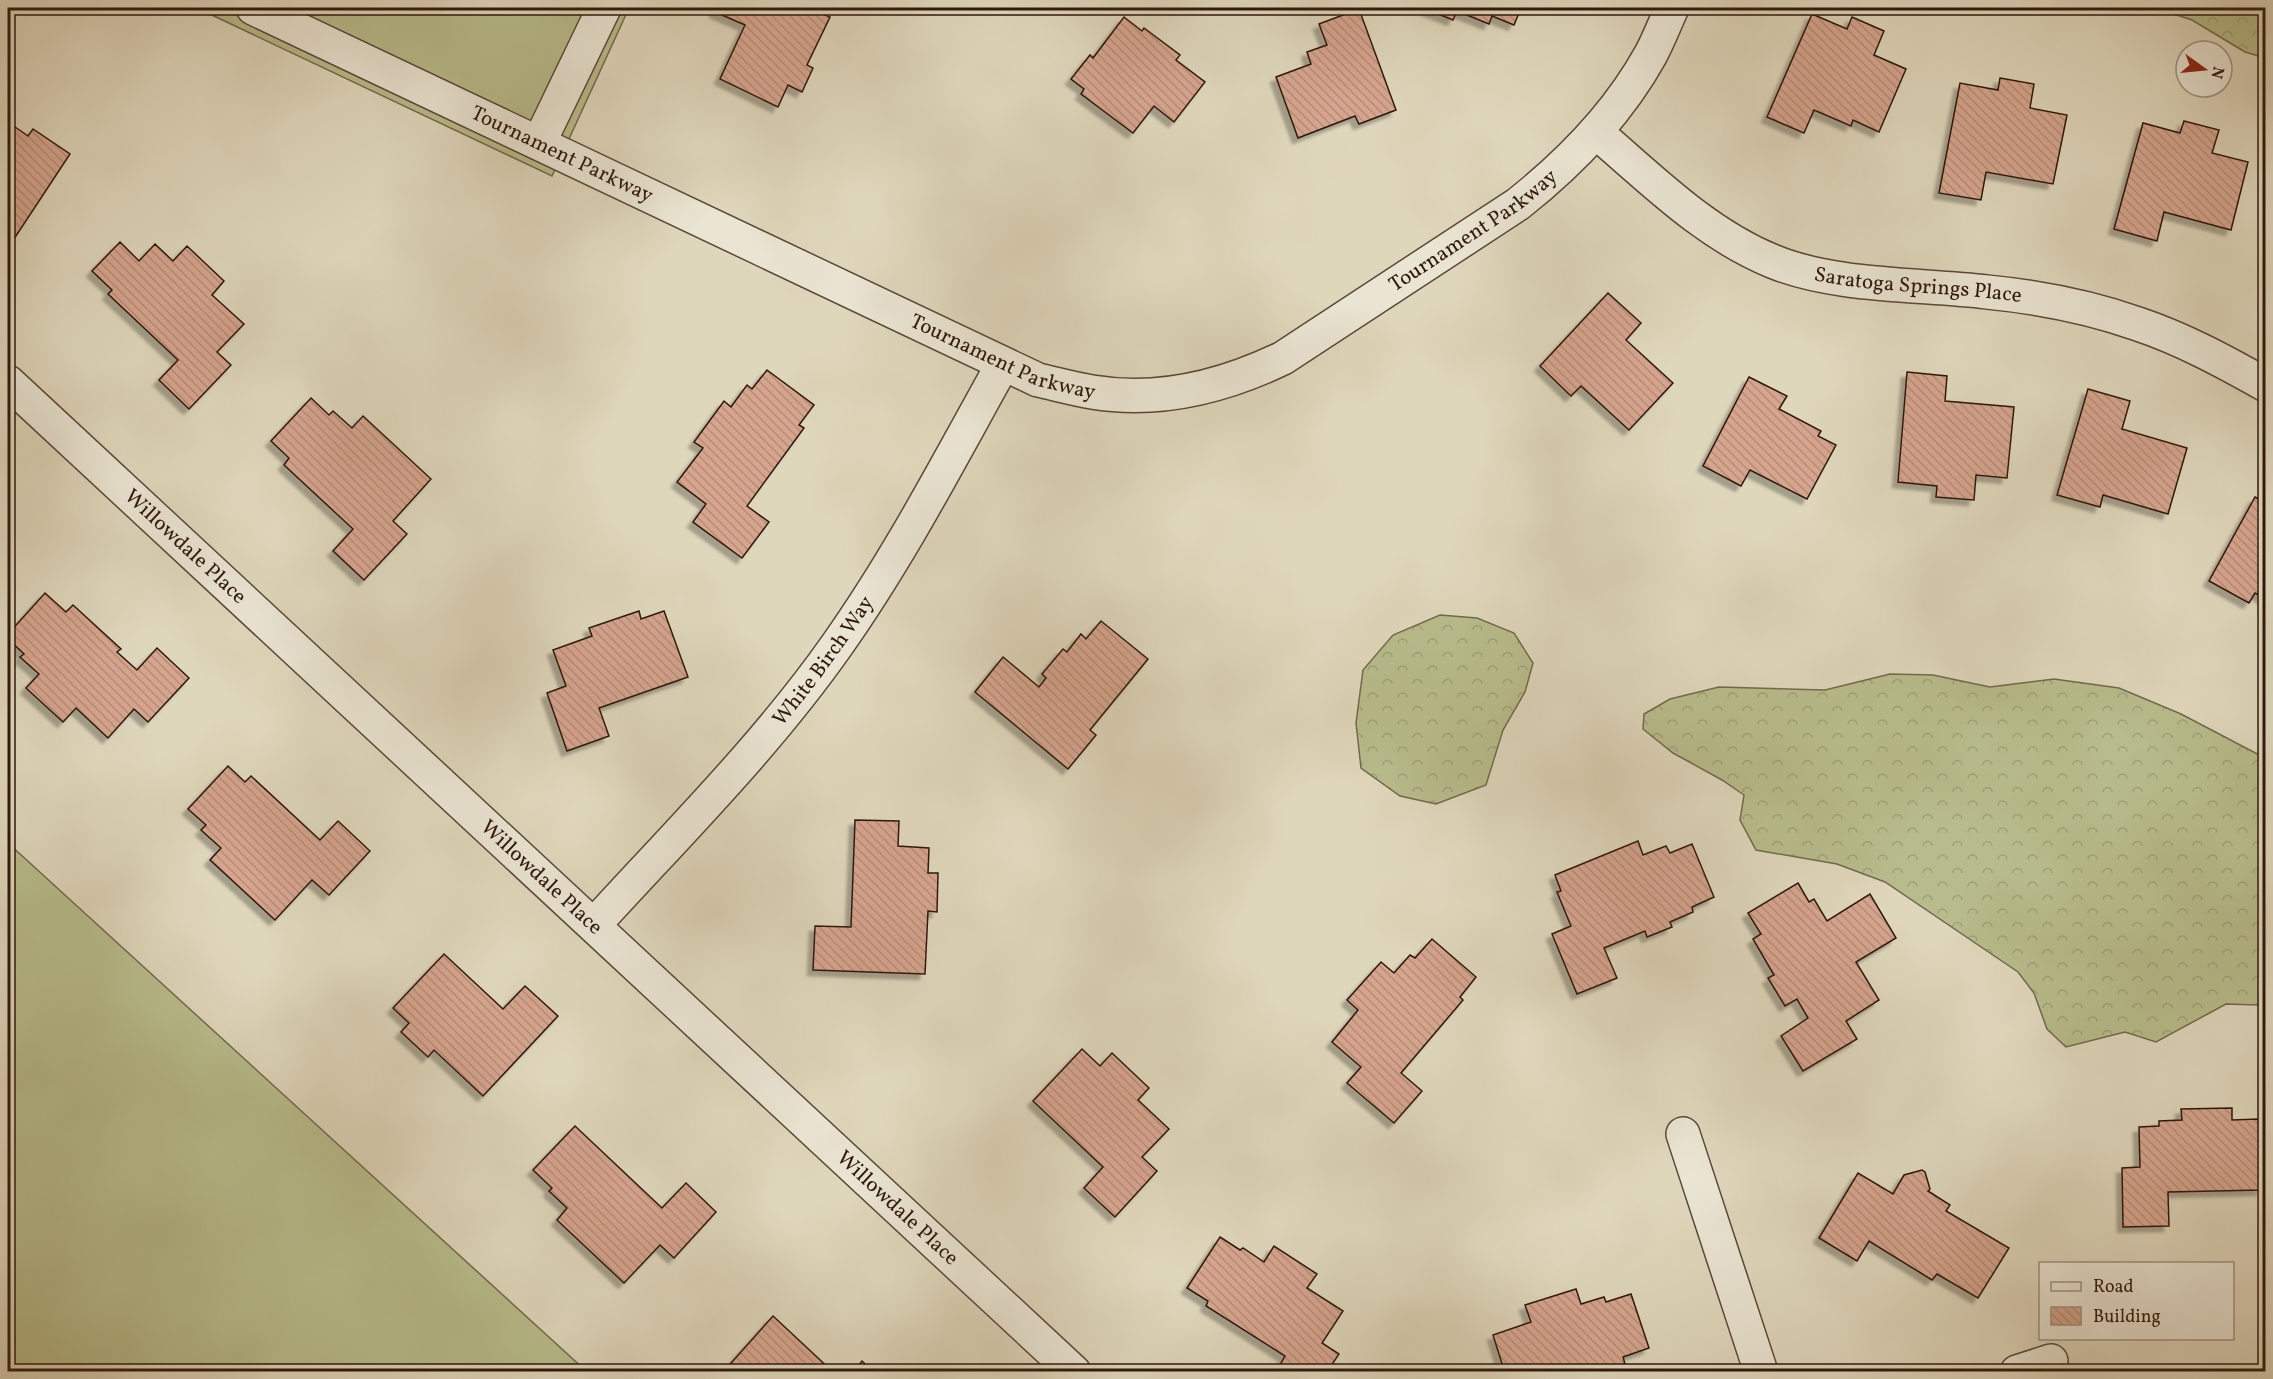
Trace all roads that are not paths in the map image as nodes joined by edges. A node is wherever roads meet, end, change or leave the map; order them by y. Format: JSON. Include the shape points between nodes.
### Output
{"nodes":[{"id":1,"x":253,"y":8,"type":"edge"},
{"id":2,"x":604,"y":8,"type":"edge"},
{"id":3,"x":1672,"y":8,"type":"edge"},
{"id":4,"x":1596,"y":132,"type":"junction"},
{"id":5,"x":538,"y":144,"type":"junction"},
{"id":6,"x":1003,"y":364,"type":"junction"},
{"id":7,"x":8,"y":382,"type":"edge"},
{"id":8,"x":2265,"y":385,"type":"edge"},
{"id":9,"x":594,"y":925,"type":"junction"},
{"id":10,"x":1683,"y":1134,"type":"dead end"},
{"id":11,"x":2052,"y":1361,"type":"dead end"},
{"id":12,"x":1074,"y":1371,"type":"edge"},
{"id":13,"x":1761,"y":1371,"type":"edge"},
{"id":14,"x":2017,"y":1371,"type":"edge"}],
"edges":[{"from":1,"to":5,"type":"street","name":"Tournament Parkway"},
{"from":2,"to":5,"type":"street"},
{"from":3,"to":4,"type":"street","name":"Tournament Parkway","via":[[1651,54]]},
{"from":4,"to":6,"type":"street","name":"Tournament Parkway","via":[[1553,176],[1518,204],[1283,358],[1247,375],[1201,389],[1145,395],[1093,392],[1038,380]]},
{"from":4,"to":8,"type":"street","name":"Saratoga Springs Place","via":[[1707,225],[1773,262],[1827,277],[2048,300],[2139,324],[2212,354]]},
{"from":5,"to":6,"type":"street","name":"Tournament Parkway"},
{"from":6,"to":9,"type":"street","name":"White Birch Way","via":[[902,546],[837,645],[766,736]]},
{"from":7,"to":9,"type":"street","name":"Willowdale Place"},
{"from":9,"to":12,"type":"street","name":"Willowdale Place"},
{"from":10,"to":13,"type":"street"},
{"from":11,"to":14,"type":"street"}]}
